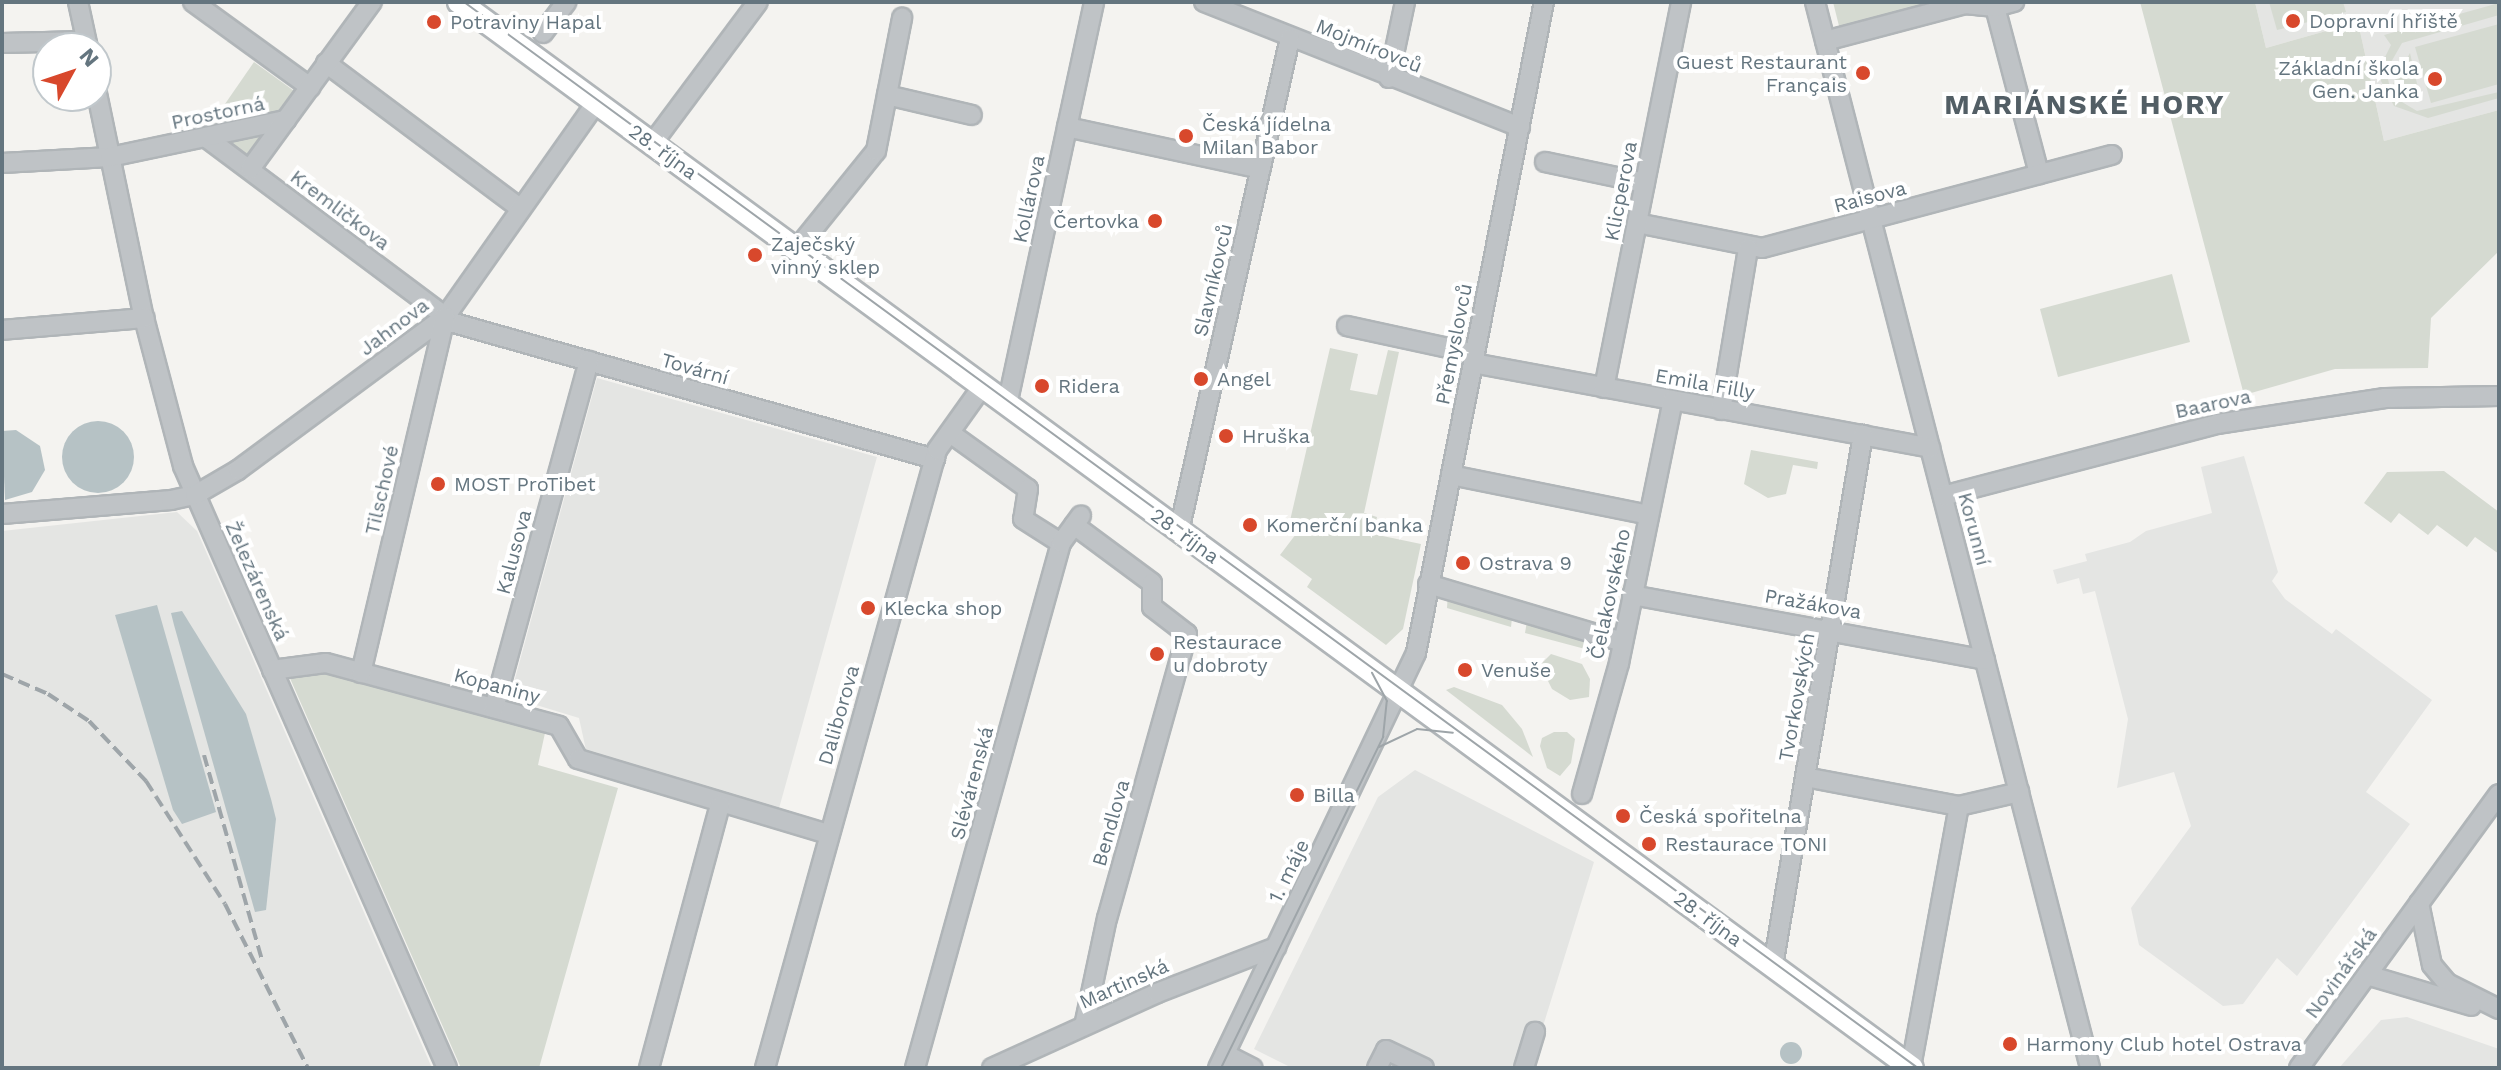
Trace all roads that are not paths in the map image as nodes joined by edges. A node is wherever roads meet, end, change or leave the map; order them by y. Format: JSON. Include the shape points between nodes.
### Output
{"nodes":[{"id":1,"x":78,"y":2,"type":"edge"},
{"id":2,"x":193,"y":2,"type":"edge"},
{"id":3,"x":372,"y":2,"type":"edge"},
{"id":4,"x":459,"y":2,"type":"edge"},
{"id":5,"x":566,"y":2,"type":"edge"},
{"id":6,"x":758,"y":2,"type":"edge"},
{"id":7,"x":1094,"y":2,"type":"edge"},
{"id":8,"x":1204,"y":2,"type":"edge"},
{"id":9,"x":1405,"y":2,"type":"edge"},
{"id":10,"x":1544,"y":2,"type":"edge"},
{"id":11,"x":1681,"y":2,"type":"edge"},
{"id":12,"x":1815,"y":2,"type":"edge"},
{"id":13,"x":2014,"y":2,"type":"edge"},
{"id":14,"x":1965,"y":3,"type":"edge"},
{"id":15,"x":1995,"y":7,"type":"junction"},
{"id":16,"x":902,"y":18,"type":"dead end"},
{"id":17,"x":84,"y":32,"type":"edge"},
{"id":18,"x":543,"y":33,"type":"dead end"},
{"id":19,"x":1290,"y":38,"type":"junction"},
{"id":20,"x":1825,"y":41,"type":"junction"},
{"id":21,"x":2,"y":43,"type":"edge"},
{"id":22,"x":32,"y":44,"type":"edge"},
{"id":23,"x":326,"y":63,"type":"junction"},
{"id":24,"x":1389,"y":78,"type":"junction"},
{"id":25,"x":310,"y":87,"type":"junction"},
{"id":26,"x":887,"y":95,"type":"junction"},
{"id":27,"x":596,"y":103,"type":"junction"},
{"id":28,"x":101,"y":112,"type":"edge"},
{"id":29,"x":972,"y":115,"type":"dead end"},
{"id":30,"x":286,"y":120,"type":"junction"},
{"id":31,"x":1067,"y":127,"type":"junction"},
{"id":32,"x":1520,"y":127,"type":"junction"},
{"id":33,"x":208,"y":139,"type":"junction"},
{"id":34,"x":652,"y":144,"type":"junction"},
{"id":35,"x":2112,"y":155,"type":"dead end"},
{"id":36,"x":110,"y":157,"type":"junction"},
{"id":37,"x":1545,"y":162,"type":"dead end"},
{"id":38,"x":2,"y":163,"type":"edge"},
{"id":39,"x":250,"y":169,"type":"junction"},
{"id":40,"x":1261,"y":169,"type":"junction"},
{"id":41,"x":2039,"y":174,"type":"junction"},
{"id":42,"x":1645,"y":183,"type":"junction"},
{"id":43,"x":520,"y":208,"type":"junction"},
{"id":44,"x":1870,"y":219,"type":"junction"},
{"id":45,"x":1637,"y":223,"type":"junction"},
{"id":46,"x":1748,"y":248,"type":"junction"},
{"id":47,"x":796,"y":250,"type":"junction"},
{"id":48,"x":445,"y":317,"type":"junction"},
{"id":49,"x":144,"y":318,"type":"junction"},
{"id":50,"x":1347,"y":326,"type":"dead end"},
{"id":51,"x":2,"y":330,"type":"edge"},
{"id":52,"x":1474,"y":358,"type":"junction"},
{"id":53,"x":589,"y":361,"type":"junction"},
{"id":54,"x":982,"y":387,"type":"junction"},
{"id":55,"x":1604,"y":388,"type":"junction"},
{"id":56,"x":2499,"y":396,"type":"edge"},
{"id":57,"x":1673,"y":401,"type":"junction"},
{"id":58,"x":1007,"y":405,"type":"junction"},
{"id":59,"x":1721,"y":410,"type":"junction"},
{"id":60,"x":950,"y":433,"type":"junction"},
{"id":61,"x":1863,"y":435,"type":"junction"},
{"id":62,"x":1930,"y":448,"type":"junction"},
{"id":63,"x":935,"y":459,"type":"junction"},
{"id":64,"x":1451,"y":475,"type":"junction"},
{"id":65,"x":195,"y":495,"type":"junction"},
{"id":66,"x":1943,"y":496,"type":"junction"},
{"id":67,"x":2,"y":514,"type":"edge"},
{"id":68,"x":1649,"y":515,"type":"junction"},
{"id":69,"x":1179,"y":531,"type":"junction"},
{"id":70,"x":1061,"y":543,"type":"junction"},
{"id":71,"x":1428,"y":584,"type":"junction"},
{"id":72,"x":1632,"y":595,"type":"junction"},
{"id":73,"x":1830,"y":629,"type":"junction"},
{"id":74,"x":1187,"y":634,"type":"joint"},
{"id":75,"x":1623,"y":642,"type":"junction"},
{"id":76,"x":1985,"y":660,"type":"junction"},
{"id":77,"x":272,"y":670,"type":"junction"},
{"id":78,"x":361,"y":673,"type":"junction"},
{"id":79,"x":1400,"y":693,"type":"junction"},
{"id":80,"x":494,"y":708,"type":"junction"},
{"id":81,"x":1805,"y":777,"type":"junction"},
{"id":82,"x":2019,"y":792,"type":"junction"},
{"id":83,"x":1582,"y":794,"type":"dead end"},
{"id":84,"x":2499,"y":794,"type":"edge"},
{"id":85,"x":720,"y":805,"type":"junction"},
{"id":86,"x":1959,"y":806,"type":"junction"},
{"id":87,"x":828,"y":834,"type":"junction"},
{"id":88,"x":2419,"y":903,"type":"junction"},
{"id":89,"x":1276,"y":947,"type":"junction"},
{"id":90,"x":1773,"y":966,"type":"junction"},
{"id":91,"x":2367,"y":975,"type":"junction"},
{"id":92,"x":2499,"y":1011,"type":"edge"},
{"id":93,"x":1084,"y":1026,"type":"junction"},
{"id":94,"x":1535,"y":1032,"type":"dead end"},
{"id":95,"x":1221,"y":1061,"type":"edge"},
{"id":96,"x":1911,"y":1067,"type":"edge"},
{"id":97,"x":447,"y":1068,"type":"edge"},
{"id":98,"x":649,"y":1068,"type":"edge"},
{"id":99,"x":765,"y":1068,"type":"edge"},
{"id":100,"x":915,"y":1068,"type":"edge"},
{"id":101,"x":993,"y":1068,"type":"edge"},
{"id":102,"x":1253,"y":1068,"type":"edge"},
{"id":103,"x":1377,"y":1068,"type":"edge"},
{"id":104,"x":1424,"y":1068,"type":"edge"},
{"id":105,"x":1524,"y":1068,"type":"edge"},
{"id":106,"x":2090,"y":1068,"type":"edge"},
{"id":107,"x":2299,"y":1068,"type":"edge"}],
"edges":[{"from":1,"to":17,"type":"street"},
{"from":2,"to":25,"type":"street"},
{"from":3,"to":23,"type":"street","name":"Prostorná"},
{"from":4,"to":27,"type":"main road","name":"28. října"},
{"from":5,"to":18,"type":"street"},
{"from":6,"to":34,"type":"street"},
{"from":7,"to":31,"type":"street","name":"Kollárova"},
{"from":8,"to":19,"type":"street","name":"Mojmírovců"},
{"from":9,"to":24,"type":"street"},
{"from":10,"to":32,"type":"street","name":"Přemyslovců"},
{"from":11,"to":42,"type":"street","name":"Klicperova"},
{"from":12,"to":20,"type":"street","name":"Korunní"},
{"from":13,"to":15,"type":"street"},
{"from":14,"to":15,"type":"street"},
{"from":14,"to":20,"type":"street"},
{"from":15,"to":41,"type":"street"},
{"from":16,"to":26,"type":"street"},
{"from":19,"to":24,"type":"street","name":"Mojmírovců"},
{"from":19,"to":40,"type":"street","name":"Slavníkovců"},
{"from":20,"to":44,"type":"street","name":"Korunní"},
{"from":21,"to":22,"type":"street"},
{"from":23,"to":25,"type":"street","name":"Prostorná"},
{"from":23,"to":43,"type":"street"},
{"from":24,"to":32,"type":"street","name":"Mojmírovců"},
{"from":25,"to":30,"type":"street","name":"Prostorná"},
{"from":26,"to":29,"type":"street"},
{"from":26,"to":47,"type":"street","via":[[874,154]]},
{"from":27,"to":34,"type":"main road","name":"28. října"},
{"from":27,"to":43,"type":"street","name":"Jahnova"},
{"from":28,"to":36,"type":"street","name":"Železárenská"},
{"from":30,"to":33,"type":"street","name":"Prostorná"},
{"from":30,"to":39,"type":"street"},
{"from":31,"to":40,"type":"street"},
{"from":31,"to":58,"type":"street","name":"Kollárova"},
{"from":32,"to":52,"type":"street","name":"Přemyslovců"},
{"from":33,"to":36,"type":"street","name":"Prostorná"},
{"from":33,"to":39,"type":"street","name":"Kremličkova"},
{"from":34,"to":47,"type":"main road","name":"28. října"},
{"from":35,"to":41,"type":"street","name":"Raisova"},
{"from":36,"to":38,"type":"street","name":"Prostorná"},
{"from":36,"to":49,"type":"street","name":"Železárenská"},
{"from":37,"to":42,"type":"street"},
{"from":39,"to":48,"type":"street","name":"Kremličkova"},
{"from":40,"to":69,"type":"street","name":"Slavníkovců"},
{"from":41,"to":44,"type":"street","name":"Raisova"},
{"from":42,"to":45,"type":"street","name":"Klicperova"},
{"from":43,"to":48,"type":"street","name":"Jahnova"},
{"from":44,"to":46,"type":"street","name":"Raisova"},
{"from":44,"to":62,"type":"street","name":"Korunní"},
{"from":45,"to":46,"type":"street","name":"Raisova"},
{"from":45,"to":55,"type":"street","name":"Klicperova"},
{"from":46,"to":59,"type":"street"},
{"from":47,"to":54,"type":"main road","name":"28. října"},
{"from":48,"to":53,"type":"street","name":"Tovární"},
{"from":48,"to":65,"type":"street","name":"Jahnova","via":[[238,470]]},
{"from":48,"to":78,"type":"street","name":"Tilschové"},
{"from":49,"to":51,"type":"street"},
{"from":49,"to":65,"type":"street","name":"Železárenská"},
{"from":50,"to":52,"type":"street","name":"Emila Filly"},
{"from":52,"to":55,"type":"street","name":"Emila Filly"},
{"from":52,"to":64,"type":"street","name":"Přemyslovců"},
{"from":53,"to":63,"type":"street","name":"Tovární"},
{"from":53,"to":80,"type":"street","name":"Kalusova"},
{"from":54,"to":58,"type":"main road","name":"28. října"},
{"from":54,"to":60,"type":"street","name":"Daliborova"},
{"from":55,"to":57,"type":"street","name":"Emila Filly"},
{"from":56,"to":66,"type":"street","name":"Baarova","via":[[2385,398],[2217,424]]},
{"from":57,"to":59,"type":"street","name":"Emila Filly"},
{"from":57,"to":68,"type":"street","name":"Čelakovského"},
{"from":58,"to":69,"type":"main road","name":"28. října"},
{"from":59,"to":61,"type":"street","name":"Emila Filly"},
{"from":60,"to":63,"type":"street","name":"Daliborova"},
{"from":60,"to":70,"type":"street","via":[[1028,489],[1023,519]]},
{"from":61,"to":62,"type":"street","name":"Emila Filly"},
{"from":61,"to":73,"type":"street","name":"Tvorkovských"},
{"from":62,"to":66,"type":"street","name":"Korunní"},
{"from":63,"to":87,"type":"street","name":"Daliborova"},
{"from":64,"to":68,"type":"street"},
{"from":64,"to":71,"type":"street","name":"Přemyslovců"},
{"from":65,"to":67,"type":"street"},
{"from":65,"to":77,"type":"street","name":"Železárenská"},
{"from":66,"to":76,"type":"street","name":"Korunní"},
{"from":68,"to":72,"type":"street","name":"Čelakovského"},
{"from":69,"to":79,"type":"main road","name":"28. října"},
{"from":70,"to":74,"type":"street","name":"Slévárenská","via":[[1078,520],[1152,583],[1152,607]]},
{"from":70,"to":100,"type":"street","name":"Slévárenská"},
{"from":71,"to":75,"type":"street"},
{"from":71,"to":79,"type":"street","name":"Přemyslovců","via":[[1416,653]]},
{"from":72,"to":73,"type":"street","name":"Pražákova"},
{"from":72,"to":75,"type":"street","name":"Čelakovského"},
{"from":73,"to":76,"type":"street","name":"Pražákova"},
{"from":73,"to":81,"type":"street","name":"Tvorkovských"},
{"from":74,"to":93,"type":"street","name":"Bendlova","via":[[1107,918]]},
{"from":75,"to":83,"type":"street","name":"Čelakovského"},
{"from":76,"to":82,"type":"street","name":"Korunní"},
{"from":77,"to":78,"type":"street","name":"Kopaniny","via":[[317,662]]},
{"from":77,"to":97,"type":"street","name":"Železárenská"},
{"from":78,"to":80,"type":"street","name":"Kopaniny"},
{"from":79,"to":89,"type":"street","name":"1. máje"},
{"from":79,"to":90,"type":"main road","name":"28. října"},
{"from":80,"to":85,"type":"street","name":"Kopaniny","via":[[559,726],[578,759]]},
{"from":81,"to":86,"type":"street"},
{"from":81,"to":90,"type":"street","name":"Tvorkovských"},
{"from":82,"to":86,"type":"street"},
{"from":82,"to":106,"type":"street","name":"Korunní"},
{"from":84,"to":88,"type":"street","name":"Novinářská"},
{"from":85,"to":87,"type":"street","name":"Kopaniny"},
{"from":85,"to":98,"type":"street"},
{"from":86,"to":96,"type":"street"},
{"from":87,"to":99,"type":"street","name":"Daliborova"},
{"from":88,"to":91,"type":"street","name":"Novinářská"},
{"from":88,"to":92,"type":"street","via":[[2432,965],[2447,983]]},
{"from":89,"to":93,"type":"street","name":"Martinská"},
{"from":89,"to":95,"type":"street","name":"1. máje"},
{"from":90,"to":96,"type":"main road","name":"28. října"},
{"from":91,"to":92,"type":"street"},
{"from":91,"to":107,"type":"street","name":"Novinářská"},
{"from":93,"to":101,"type":"street","name":"Martinská"},
{"from":94,"to":105,"type":"street"},
{"from":95,"to":102,"type":"street"},
{"from":103,"to":104,"type":"street","via":[[1386,1050]]}]}
